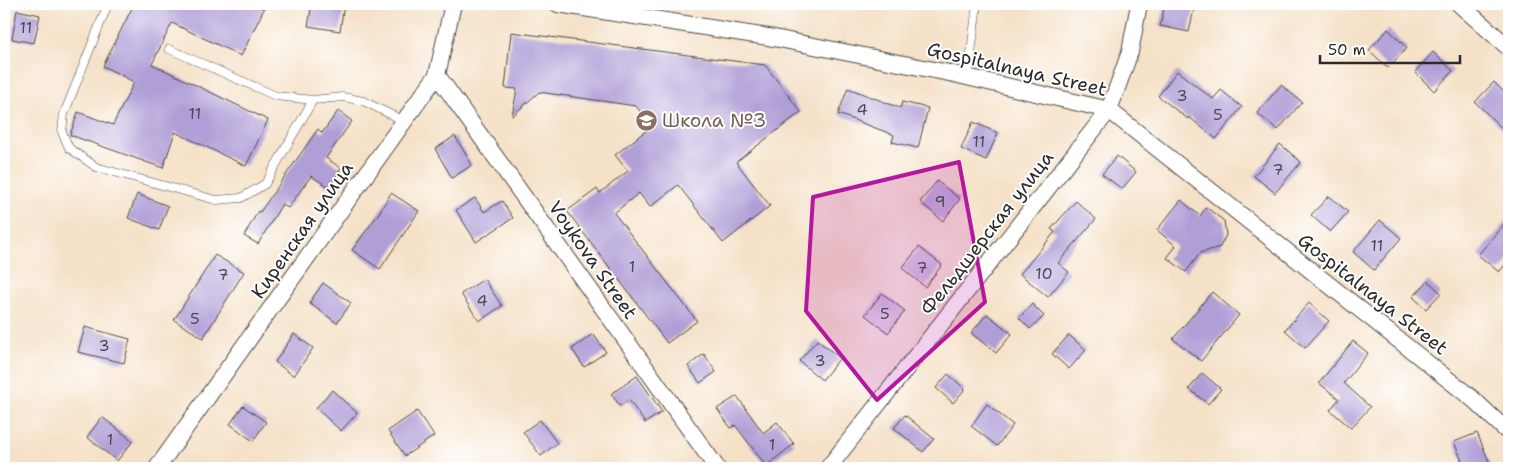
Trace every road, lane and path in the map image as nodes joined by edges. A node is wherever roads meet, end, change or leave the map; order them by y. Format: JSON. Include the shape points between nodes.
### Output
{"nodes":[{"id":1,"x":453,"y":4,"type":"edge"},
{"id":2,"x":558,"y":4,"type":"edge"},
{"id":3,"x":977,"y":4,"type":"edge"},
{"id":4,"x":1139,"y":4,"type":"edge"},
{"id":5,"x":1459,"y":4,"type":"edge"},
{"id":6,"x":106,"y":9,"type":"dead end"},
{"id":7,"x":1509,"y":48,"type":"edge"},
{"id":8,"x":169,"y":49,"type":"dead end"},
{"id":9,"x":437,"y":75,"type":"junction"},
{"id":10,"x":968,"y":78,"type":"junction"},
{"id":11,"x":313,"y":100,"type":"junction"},
{"id":12,"x":1109,"y":110,"type":"junction"},
{"id":13,"x":404,"y":121,"type":"junction"},
{"id":14,"x":1509,"y":434,"type":"edge"},
{"id":15,"x":162,"y":466,"type":"edge"},
{"id":16,"x":717,"y":468,"type":"edge"},
{"id":17,"x":828,"y":468,"type":"edge"}],
"edges":[{"from":1,"to":9,"type":"street","name":"Киренская улица"},
{"from":2,"to":10,"type":"street","name":"Gospitalnaya Street","via":[[774,38]]},
{"from":3,"to":10,"type":"lane"},
{"from":4,"to":12,"type":"street","name":"Фельдшерская улица","via":[[1130,52]]},
{"from":5,"to":7,"type":"street"},
{"from":6,"to":11,"type":"lane","via":[[64,114],[62,132],[69,148],[96,167],[216,200],[241,198],[265,184]]},
{"from":8,"to":11,"type":"lane","via":[[276,96]]},
{"from":9,"to":13,"type":"street","name":"Киренская улица"},
{"from":9,"to":16,"type":"street","name":"Voykova Street"},
{"from":10,"to":12,"type":"street","name":"Gospitalnaya Street"},
{"from":11,"to":13,"type":"lane","via":[[343,97]]},
{"from":12,"to":14,"type":"street","name":"Gospitalnaya Street","via":[[1474,400]]},
{"from":12,"to":17,"type":"street","name":"Фельдшерская улица"},
{"from":13,"to":15,"type":"street","name":"Киренская улица"}]}
